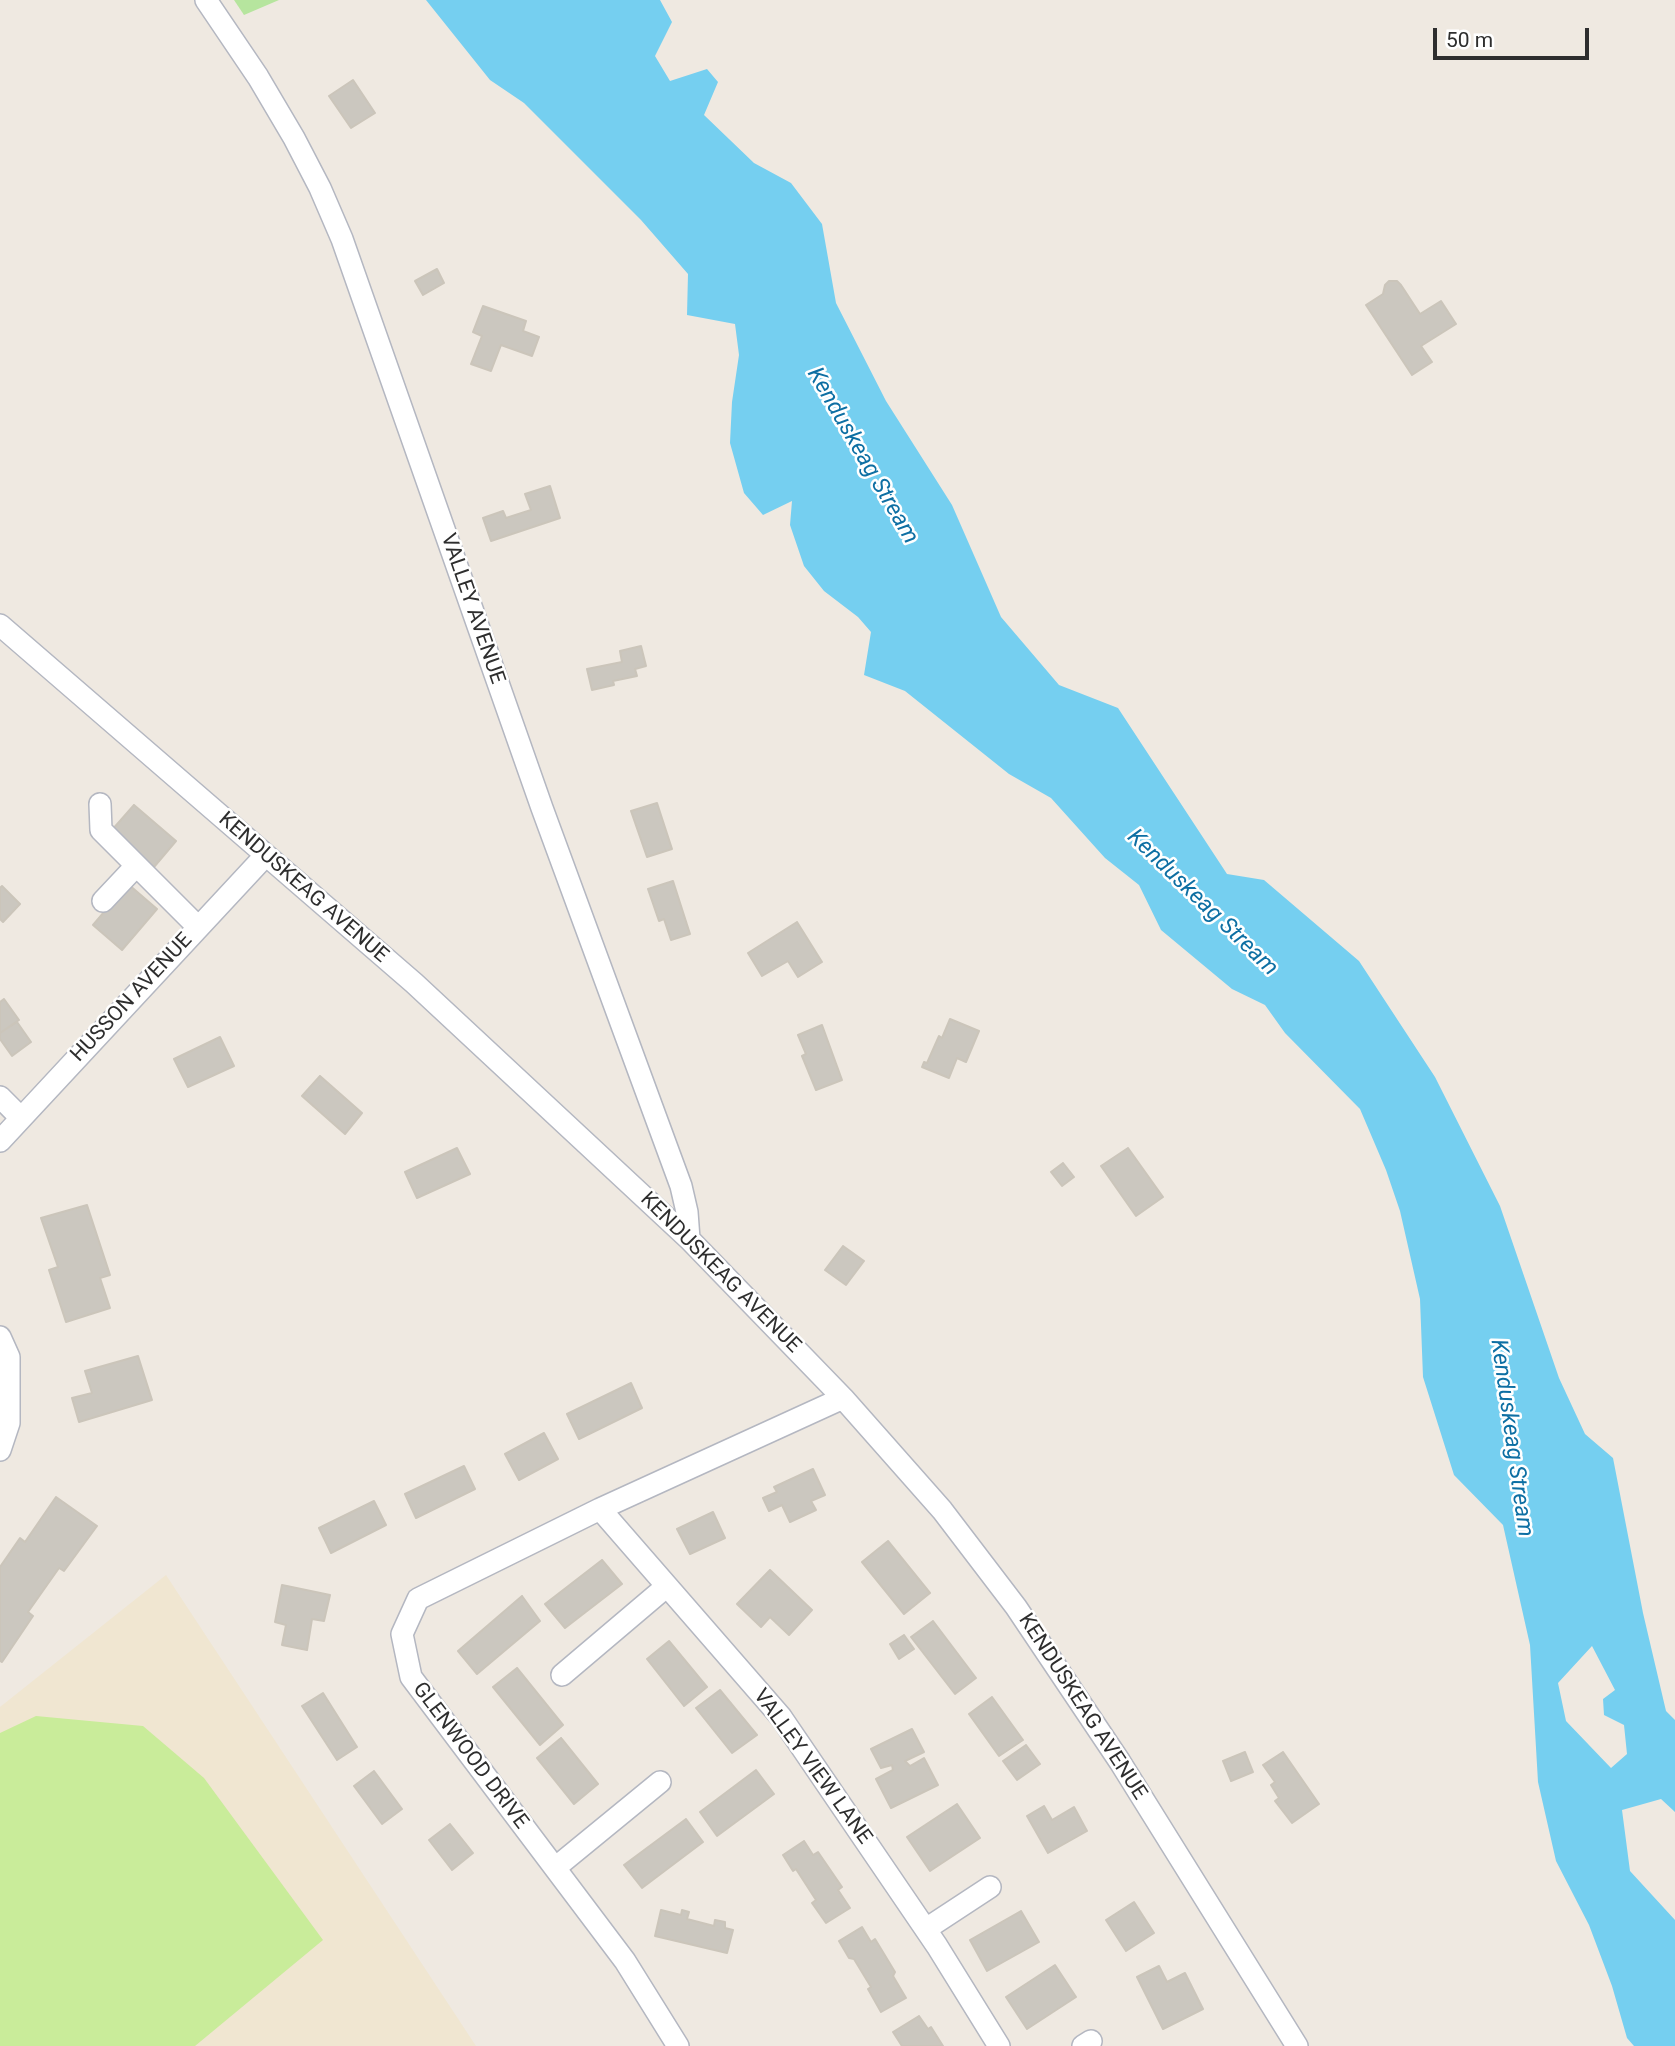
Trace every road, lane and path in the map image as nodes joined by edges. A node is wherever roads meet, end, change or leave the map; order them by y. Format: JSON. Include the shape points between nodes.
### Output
{"nodes":[{"id":1,"x":206,"y":0,"type":"edge"},
{"id":2,"x":0,"y":625,"type":"edge"},
{"id":3,"x":100,"y":804,"type":"dead end"},
{"id":4,"x":265,"y":856,"type":"junction"},
{"id":5,"x":135,"y":867,"type":"junction"},
{"id":6,"x":103,"y":901,"type":"dead end"},
{"id":7,"x":198,"y":927,"type":"junction"},
{"id":8,"x":0,"y":1097,"type":"edge"},
{"id":9,"x":21,"y":1118,"type":"junction"},
{"id":10,"x":0,"y":1141,"type":"edge"},
{"id":11,"x":689,"y":1239,"type":"junction"},
{"id":12,"x":0,"y":1337,"type":"edge"},
{"id":13,"x":843,"y":1398,"type":"junction"},
{"id":14,"x":0,"y":1450,"type":"edge"},
{"id":15,"x":600,"y":1508,"type":"junction"},
{"id":16,"x":667,"y":1586,"type":"junction"},
{"id":17,"x":562,"y":1675,"type":"dead end"},
{"id":18,"x":660,"y":1782,"type":"dead end"},
{"id":19,"x":555,"y":1868,"type":"junction"},
{"id":20,"x":989,"y":1887,"type":"dead end"},
{"id":21,"x":926,"y":1929,"type":"junction"},
{"id":22,"x":678,"y":2046,"type":"edge"},
{"id":23,"x":999,"y":2046,"type":"edge"},
{"id":24,"x":1297,"y":2046,"type":"edge"}],
"edges":[{"from":1,"to":11,"type":"street","name":"VALLEY AVENUE","via":[[294,138],[342,239],[681,1186]]},
{"from":2,"to":4,"type":"street","name":"KENDUSKEAG AVENUE"},
{"from":3,"to":5,"type":"street","via":[[100,830]]},
{"from":4,"to":7,"type":"street","name":"HUSSON AVENUE"},
{"from":4,"to":11,"type":"street","name":"KENDUSKEAG AVENUE","via":[[414,983]]},
{"from":5,"to":6,"type":"street"},
{"from":5,"to":7,"type":"street"},
{"from":7,"to":9,"type":"street","name":"HUSSON AVENUE"},
{"from":8,"to":9,"type":"street"},
{"from":9,"to":10,"type":"street","name":"HUSSON AVENUE"},
{"from":11,"to":13,"type":"street","name":"KENDUSKEAG AVENUE"},
{"from":12,"to":14,"type":"street","via":[[9,1357],[9,1423]]},
{"from":13,"to":15,"type":"street","name":"GLENWOOD DRIVE"},
{"from":13,"to":24,"type":"street","name":"KENDUSKEAG AVENUE","via":[[942,1510],[1023,1617],[1120,1762]]},
{"from":15,"to":16,"type":"street","name":"VALLEY VIEW LANE"},
{"from":15,"to":19,"type":"street","name":"GLENWOOD DRIVE","via":[[418,1599],[402,1634],[411,1677]]},
{"from":16,"to":17,"type":"street"},
{"from":16,"to":21,"type":"street","name":"VALLEY VIEW LANE","via":[[781,1717]]},
{"from":18,"to":19,"type":"street"},
{"from":19,"to":22,"type":"street","name":"GLENWOOD DRIVE","via":[[625,1961]]},
{"from":20,"to":21,"type":"street"},
{"from":21,"to":23,"type":"street","name":"VALLEY VIEW LANE"}]}
